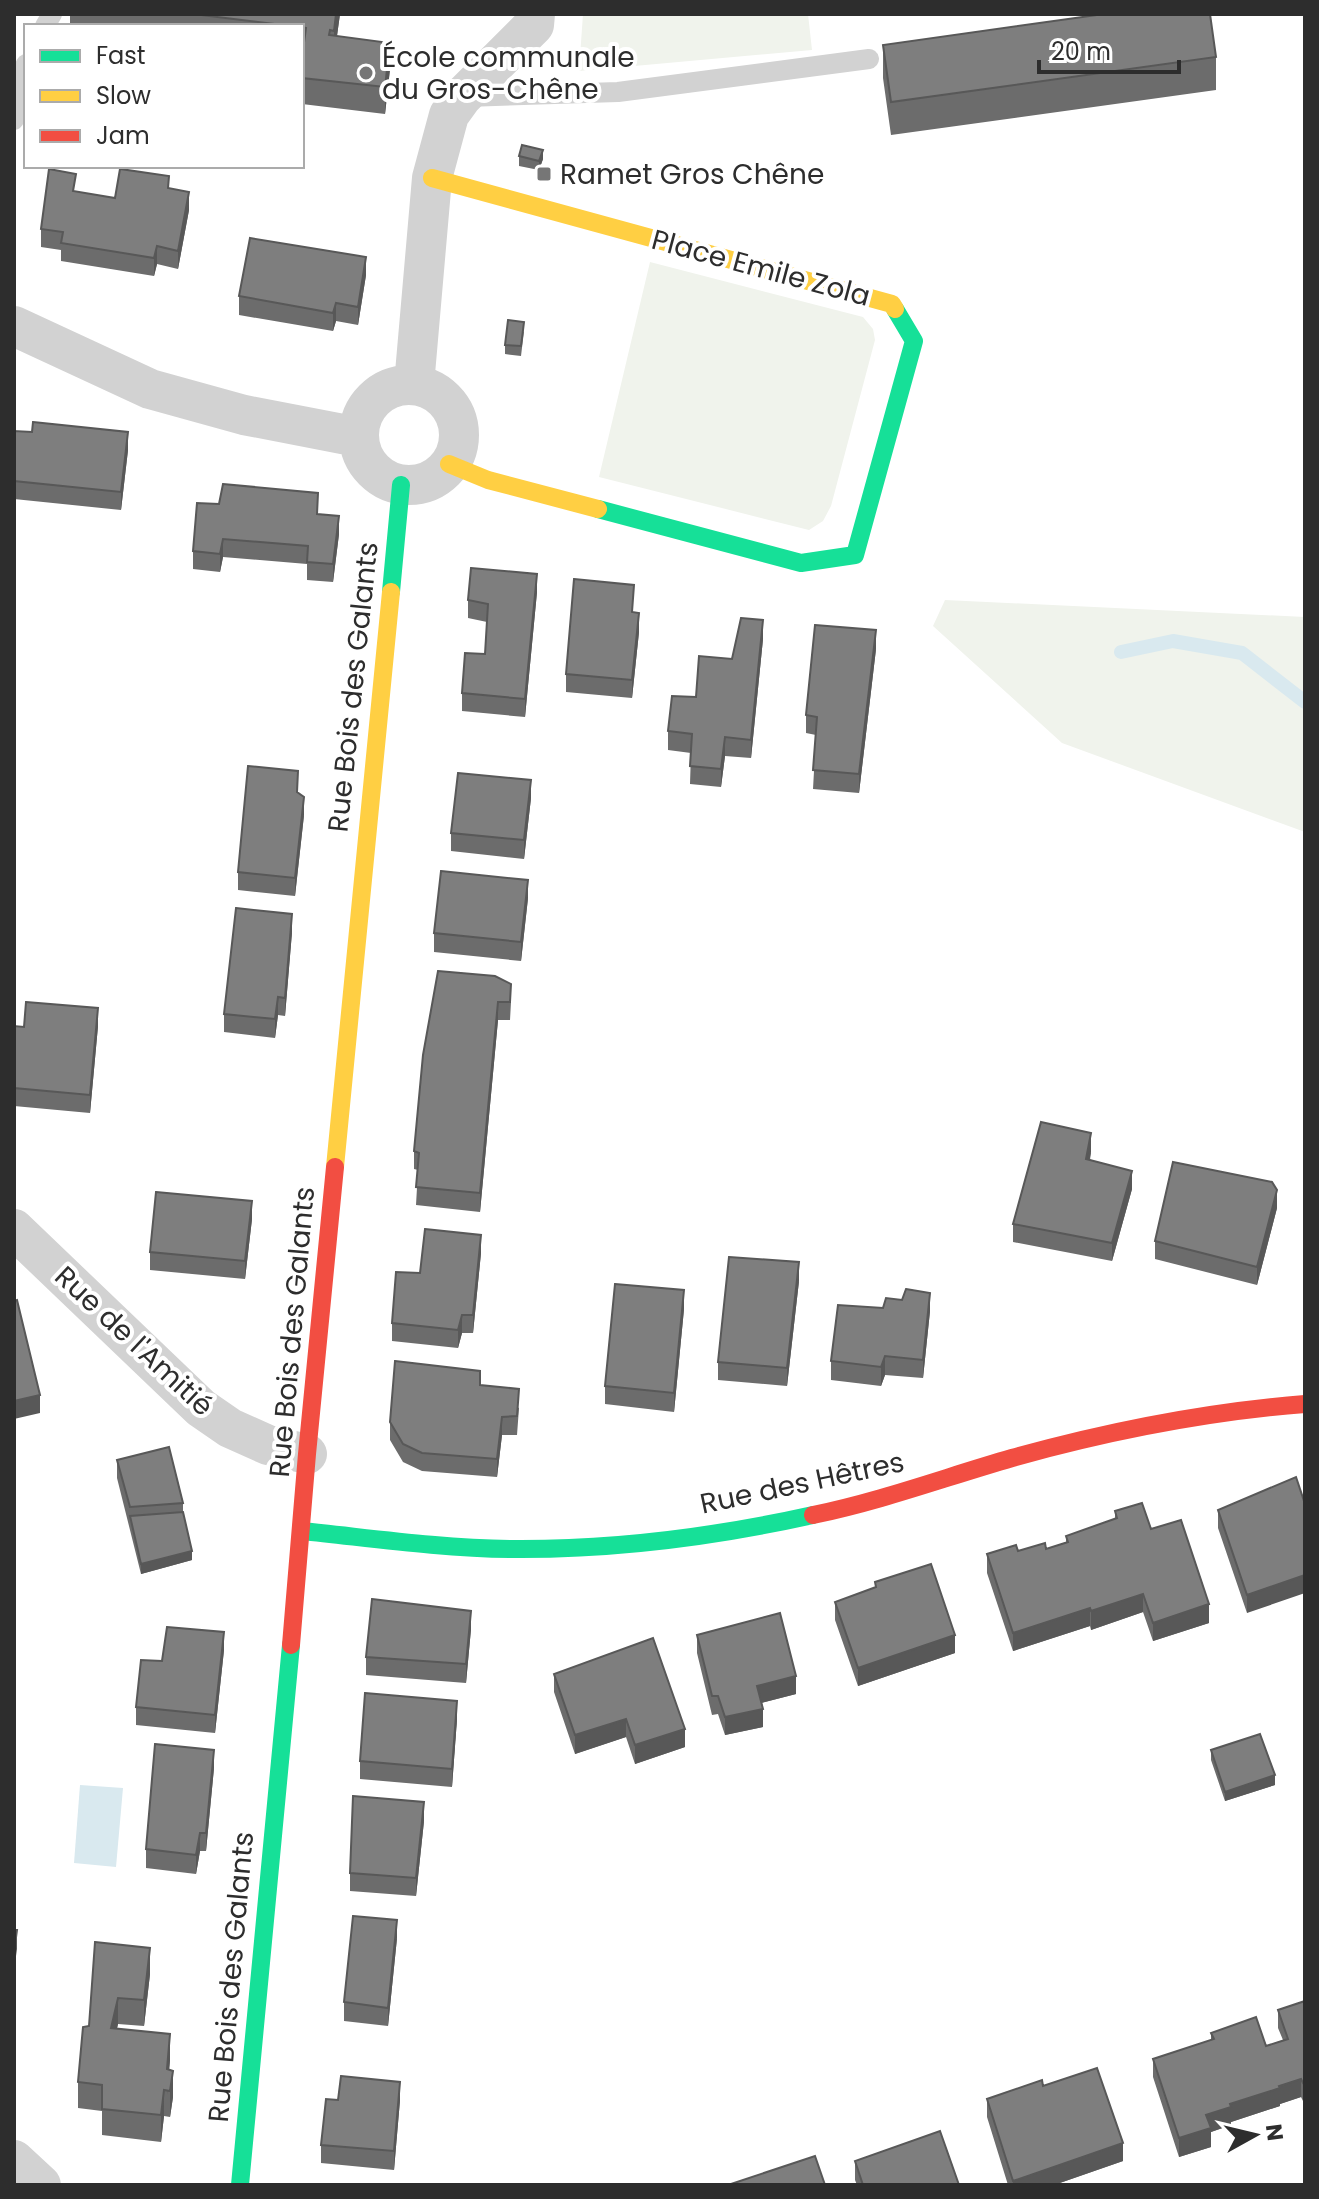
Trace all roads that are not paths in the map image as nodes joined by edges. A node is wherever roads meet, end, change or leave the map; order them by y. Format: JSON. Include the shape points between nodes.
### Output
{"nodes":[{"id":1,"x":535,"y":14,"type":"edge"},
{"id":2,"x":869,"y":59,"type":"dead end"},
{"id":3,"x":24,"y":68,"type":"edge"},
{"id":4,"x":462,"y":97,"type":"junction"},
{"id":5,"x":14,"y":120,"type":"edge"},
{"id":6,"x":432,"y":178,"type":"junction"},
{"id":7,"x":14,"y":326,"type":"edge"},
{"id":8,"x":414,"y":385,"type":"junction"},
{"id":9,"x":358,"y":437,"type":"junction"},
{"id":10,"x":449,"y":464,"type":"junction"},
{"id":11,"x":401,"y":485,"type":"junction"},
{"id":12,"x":14,"y":1229,"type":"edge"},
{"id":13,"x":1305,"y":1404,"type":"edge"},
{"id":14,"x":307,"y":1454,"type":"junction"},
{"id":15,"x":302,"y":1531,"type":"junction"},
{"id":16,"x":14,"y":2160,"type":"edge"},
{"id":17,"x":41,"y":2185,"type":"edge"},
{"id":18,"x":240,"y":2185,"type":"edge"}],
"edges":[{"from":1,"to":4,"type":"street","via":[[534,25]]},
{"from":2,"to":4,"type":"lane","via":[[618,92]]},
{"from":3,"to":5,"type":"lane"},
{"from":4,"to":6,"type":"street","via":[[449,115]]},
{"from":6,"to":8,"type":"street"},
{"from":6,"to":10,"type":"street","name":"Place Emile Zola","via":[[892,304],[914,341],[855,555],[801,563],[488,480]]},
{"from":7,"to":9,"type":"street","via":[[150,389],[244,415]]},
{"from":8,"to":9,"type":"street","via":[[381,393],[361,420]]},
{"from":8,"to":10,"type":"street","via":[[441,396],[457,421],[456,451]]},
{"from":9,"to":11,"type":"street","via":[[368,463]]},
{"from":10,"to":11,"type":"street","via":[[428,481]]},
{"from":11,"to":14,"type":"street","name":"Rue Bois des Galants"},
{"from":12,"to":14,"type":"street","name":"Rue de l'Amitié","via":[[201,1408],[268,1445]]},
{"from":13,"to":15,"type":"street","name":"Rue des Hêtres","via":[[1140,1426],[834,1511],[654,1542],[509,1549]]},
{"from":14,"to":15,"type":"street","name":"Rue Bois des Galants"},
{"from":15,"to":18,"type":"street","name":"Rue Bois des Galants"},
{"from":16,"to":17,"type":"street"}]}
